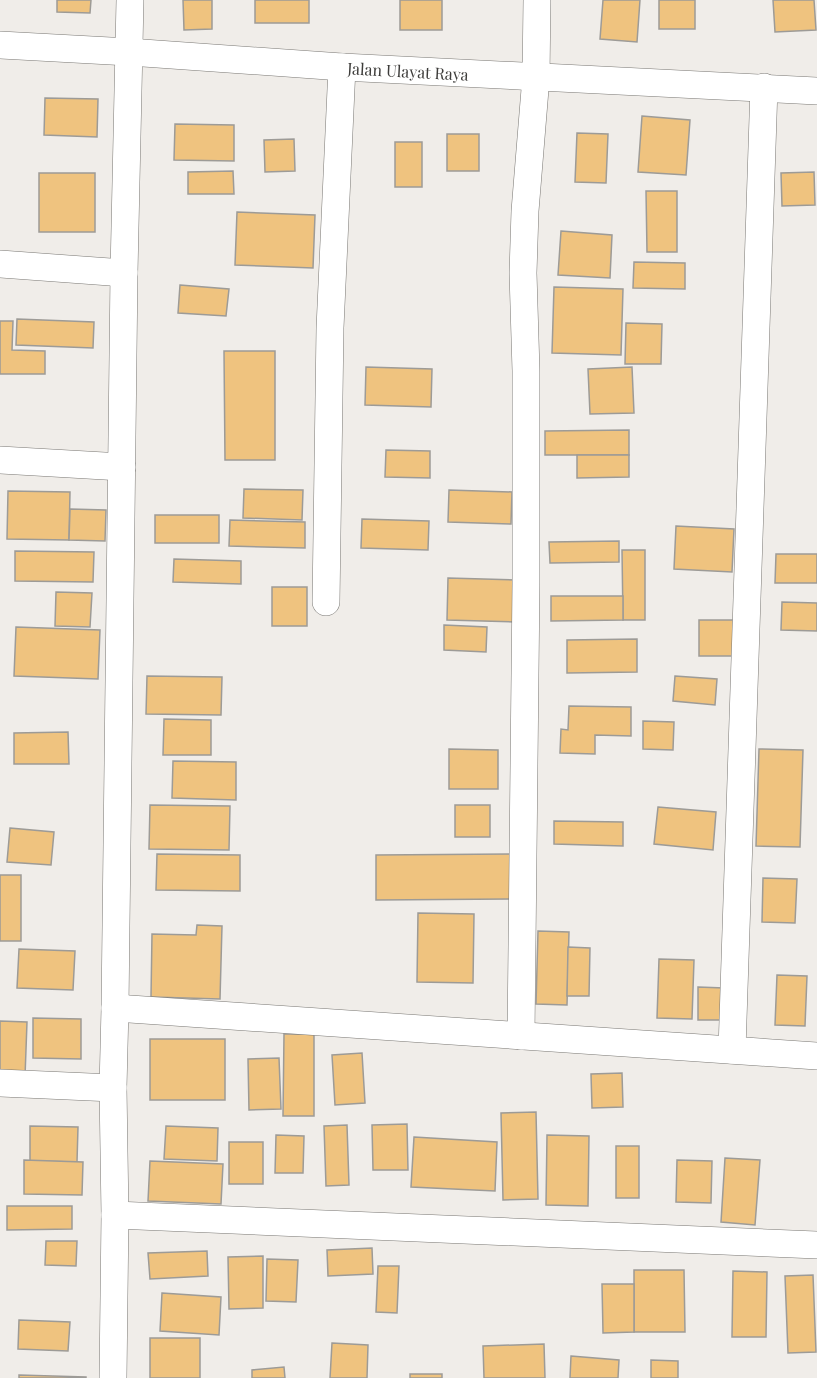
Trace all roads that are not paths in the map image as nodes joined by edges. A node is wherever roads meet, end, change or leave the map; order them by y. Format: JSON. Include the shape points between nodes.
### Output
{"nodes":[{"id":1,"x":130,"y":0,"type":"edge"},
{"id":2,"x":537,"y":0,"type":"edge"},
{"id":3,"x":0,"y":45,"type":"edge"},
{"id":4,"x":129,"y":52,"type":"junction"},
{"id":5,"x":342,"y":68,"type":"junction"},
{"id":6,"x":536,"y":77,"type":"junction"},
{"id":7,"x":764,"y":87,"type":"junction"},
{"id":8,"x":817,"y":91,"type":"edge"},
{"id":9,"x":0,"y":264,"type":"edge"},
{"id":10,"x":124,"y":273,"type":"junction"},
{"id":11,"x":0,"y":460,"type":"edge"},
{"id":12,"x":122,"y":467,"type":"junction"},
{"id":13,"x":326,"y":602,"type":"dead end"},
{"id":14,"x":115,"y":1008,"type":"junction"},
{"id":15,"x":521,"y":1036,"type":"junction"},
{"id":16,"x":732,"y":1050,"type":"junction"},
{"id":17,"x":817,"y":1056,"type":"edge"},
{"id":18,"x":0,"y":1083,"type":"edge"},
{"id":19,"x":113,"y":1088,"type":"junction"},
{"id":20,"x":115,"y":1215,"type":"junction"},
{"id":21,"x":817,"y":1245,"type":"edge"},
{"id":22,"x":113,"y":1378,"type":"edge"}],
"edges":[{"from":1,"to":4,"type":"street"},
{"from":2,"to":6,"type":"street"},
{"from":3,"to":4,"type":"street","name":"Jalan Ulayat Raya"},
{"from":4,"to":5,"type":"street","name":"Jalan Ulayat Raya"},
{"from":4,"to":10,"type":"street"},
{"from":5,"to":6,"type":"street","name":"Jalan Ulayat Raya"},
{"from":5,"to":13,"type":"street","via":[[330,328]]},
{"from":6,"to":7,"type":"street","name":"Jalan Ulayat Raya"},
{"from":6,"to":15,"type":"street","via":[[523,273],[526,584]]},
{"from":7,"to":8,"type":"street","name":"Jalan Ulayat Raya"},
{"from":7,"to":16,"type":"street"},
{"from":9,"to":10,"type":"street"},
{"from":10,"to":12,"type":"street"},
{"from":11,"to":12,"type":"street"},
{"from":12,"to":14,"type":"street"},
{"from":14,"to":15,"type":"street"},
{"from":14,"to":19,"type":"street"},
{"from":15,"to":16,"type":"street"},
{"from":16,"to":17,"type":"street"},
{"from":18,"to":19,"type":"street"},
{"from":19,"to":20,"type":"street"},
{"from":20,"to":21,"type":"street"},
{"from":20,"to":22,"type":"street"}]}
